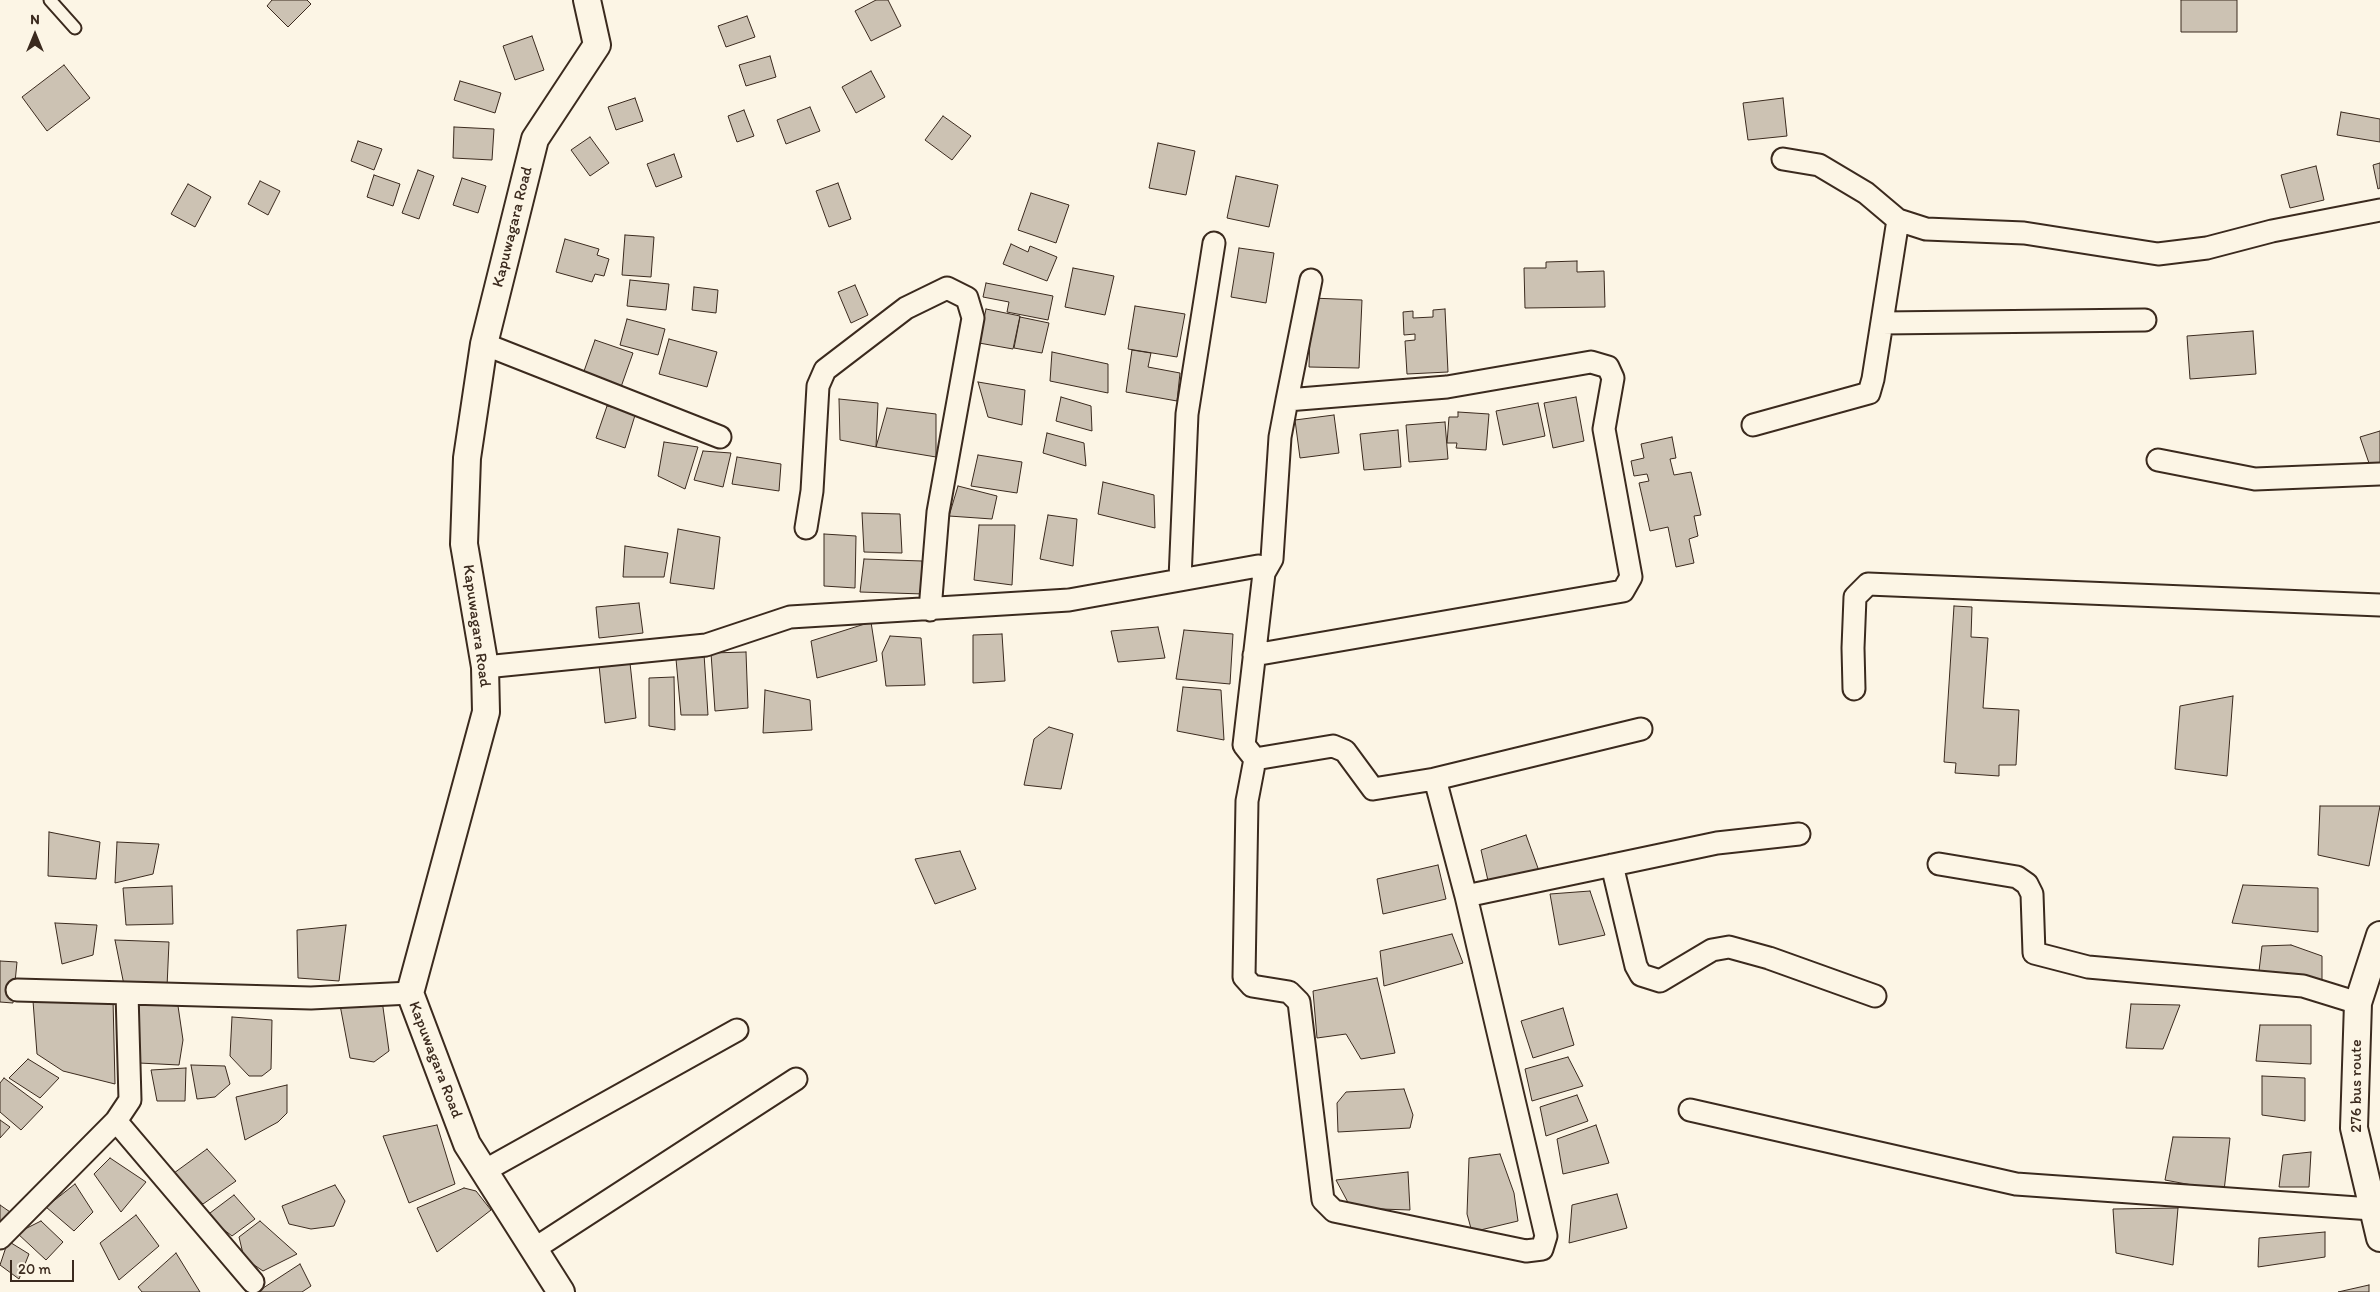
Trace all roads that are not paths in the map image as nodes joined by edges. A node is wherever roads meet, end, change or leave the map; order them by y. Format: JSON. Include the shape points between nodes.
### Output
{"nodes":[{"id":1,"x":50,"y":0,"type":"edge"},
{"id":2,"x":587,"y":0,"type":"edge"},
{"id":3,"x":75,"y":28,"type":"dead end"},
{"id":4,"x":1783,"y":159,"type":"dead end"},
{"id":5,"x":2380,"y":210,"type":"edge"},
{"id":6,"x":1898,"y":220,"type":"junction"},
{"id":7,"x":1214,"y":243,"type":"dead end"},
{"id":8,"x":1311,"y":280,"type":"dead end"},
{"id":9,"x":2145,"y":320,"type":"dead end"},
{"id":10,"x":1882,"y":322,"type":"junction"},
{"id":11,"x":484,"y":344,"type":"junction"},
{"id":12,"x":1287,"y":400,"type":"junction"},
{"id":13,"x":1753,"y":425,"type":"dead end"},
{"id":14,"x":720,"y":438,"type":"dead end"},
{"id":15,"x":2158,"y":460,"type":"dead end"},
{"id":16,"x":2380,"y":474,"type":"edge"},
{"id":17,"x":806,"y":528,"type":"dead end"},
{"id":18,"x":1264,"y":573,"type":"junction"},
{"id":19,"x":1180,"y":579,"type":"junction"},
{"id":20,"x":2380,"y":605,"type":"edge"},
{"id":21,"x":930,"y":610,"type":"junction"},
{"id":22,"x":1254,"y":655,"type":"junction"},
{"id":23,"x":485,"y":667,"type":"junction"},
{"id":24,"x":1854,"y":689,"type":"dead end"},
{"id":25,"x":1641,"y":729,"type":"dead end"},
{"id":26,"x":1255,"y":759,"type":"junction"},
{"id":27,"x":1435,"y":779,"type":"junction"},
{"id":28,"x":1799,"y":834,"type":"dead end"},
{"id":29,"x":1939,"y":864,"type":"dead end"},
{"id":30,"x":1612,"y":865,"type":"junction"},
{"id":31,"x":1466,"y":896,"type":"junction"},
{"id":32,"x":2380,"y":935,"type":"edge"},
{"id":33,"x":16,"y":990,"type":"dead end"},
{"id":34,"x":127,"y":993,"type":"junction"},
{"id":35,"x":410,"y":993,"type":"junction"},
{"id":36,"x":1875,"y":996,"type":"dead end"},
{"id":37,"x":2358,"y":1002,"type":"junction"},
{"id":38,"x":737,"y":1030,"type":"dead end"},
{"id":39,"x":796,"y":1079,"type":"dead end"},
{"id":40,"x":1690,"y":1110,"type":"dead end"},
{"id":41,"x":116,"y":1121,"type":"junction"},
{"id":42,"x":484,"y":1171,"type":"junction"},
{"id":43,"x":2372,"y":1209,"type":"junction"},
{"id":44,"x":0,"y":1238,"type":"edge"},
{"id":45,"x":2380,"y":1238,"type":"edge"},
{"id":46,"x":534,"y":1249,"type":"junction"},
{"id":47,"x":253,"y":1282,"type":"dead end"},
{"id":48,"x":561,"y":1292,"type":"edge"}],
"edges":[{"from":1,"to":3,"type":"lane"},
{"from":2,"to":11,"type":"street","name":"Kapuwagara Road","via":[[597,45],[535,139]]},
{"from":4,"to":6,"type":"street","via":[[1819,165],[1866,193]]},
{"from":5,"to":6,"type":"street","via":[[2272,231],[2207,248],[2158,254],[2024,233],[1926,228]]},
{"from":6,"to":10,"type":"street"},
{"from":7,"to":19,"type":"street","via":[[1187,414]]},
{"from":8,"to":12,"type":"street"},
{"from":9,"to":10,"type":"street"},
{"from":10,"to":13,"type":"street","via":[[1869,393]]},
{"from":11,"to":14,"type":"street"},
{"from":11,"to":23,"type":"street","name":"Kapuwagara Road","via":[[467,458],[464,544]]},
{"from":12,"to":18,"type":"street","via":[[1280,437],[1272,559]]},
{"from":12,"to":22,"type":"street","via":[[1448,387],[1591,362],[1608,366],[1613,378],[1604,429],[1631,576],[1623,591]]},
{"from":15,"to":16,"type":"street","via":[[2255,479]]},
{"from":17,"to":21,"type":"street","via":[[812,491],[818,386],[825,370],[906,308],[948,288],[967,298],[973,318],[938,512]]},
{"from":18,"to":19,"type":"street","via":[[1258,566]]},
{"from":18,"to":22,"type":"street"},
{"from":19,"to":21,"type":"street","via":[[1069,600]]},
{"from":20,"to":24,"type":"street","via":[[1868,584],[1855,597]]},
{"from":21,"to":23,"type":"street","via":[[790,617],[706,645]]},
{"from":22,"to":26,"type":"street","via":[[1244,745]]},
{"from":23,"to":35,"type":"street","name":"Kapuwagara Road","via":[[486,712]]},
{"from":25,"to":27,"type":"street"},
{"from":26,"to":27,"type":"street","via":[[1333,746],[1345,751],[1373,789]]},
{"from":26,"to":31,"type":"street","via":[[1247,801],[1244,977],[1252,986],[1290,992],[1299,1002],[1323,1200],[1334,1212],[1526,1250],[1542,1250],[1546,1236]]},
{"from":27,"to":31,"type":"street"},
{"from":28,"to":30,"type":"street","via":[[1717,843]]},
{"from":29,"to":37,"type":"street","via":[[2017,877],[2026,884],[2032,894],[2034,953],[2088,967],[2303,986]]},
{"from":30,"to":31,"type":"street"},
{"from":30,"to":36,"type":"street","via":[[1636,966],[1641,975],[1660,981],[1712,950],[1728,947],[1769,958]]},
{"from":32,"to":37,"type":"street","name":"276 bus route"},
{"from":33,"to":34,"type":"street"},
{"from":34,"to":35,"type":"street","via":[[311,998]]},
{"from":34,"to":41,"type":"street","via":[[130,1100]]},
{"from":35,"to":42,"type":"street","name":"Kapuwagara Road","via":[[467,1144]]},
{"from":37,"to":43,"type":"street","name":"276 bus route","via":[[2354,1128]]},
{"from":38,"to":42,"type":"street"},
{"from":39,"to":46,"type":"street"},
{"from":40,"to":43,"type":"street","via":[[2016,1184]]},
{"from":41,"to":44,"type":"street"},
{"from":41,"to":47,"type":"street"},
{"from":42,"to":46,"type":"street","name":"Kapuwagara Road"},
{"from":43,"to":45,"type":"street","name":"276 bus route"},
{"from":46,"to":48,"type":"street","name":"Kapuwagara Road"}]}
